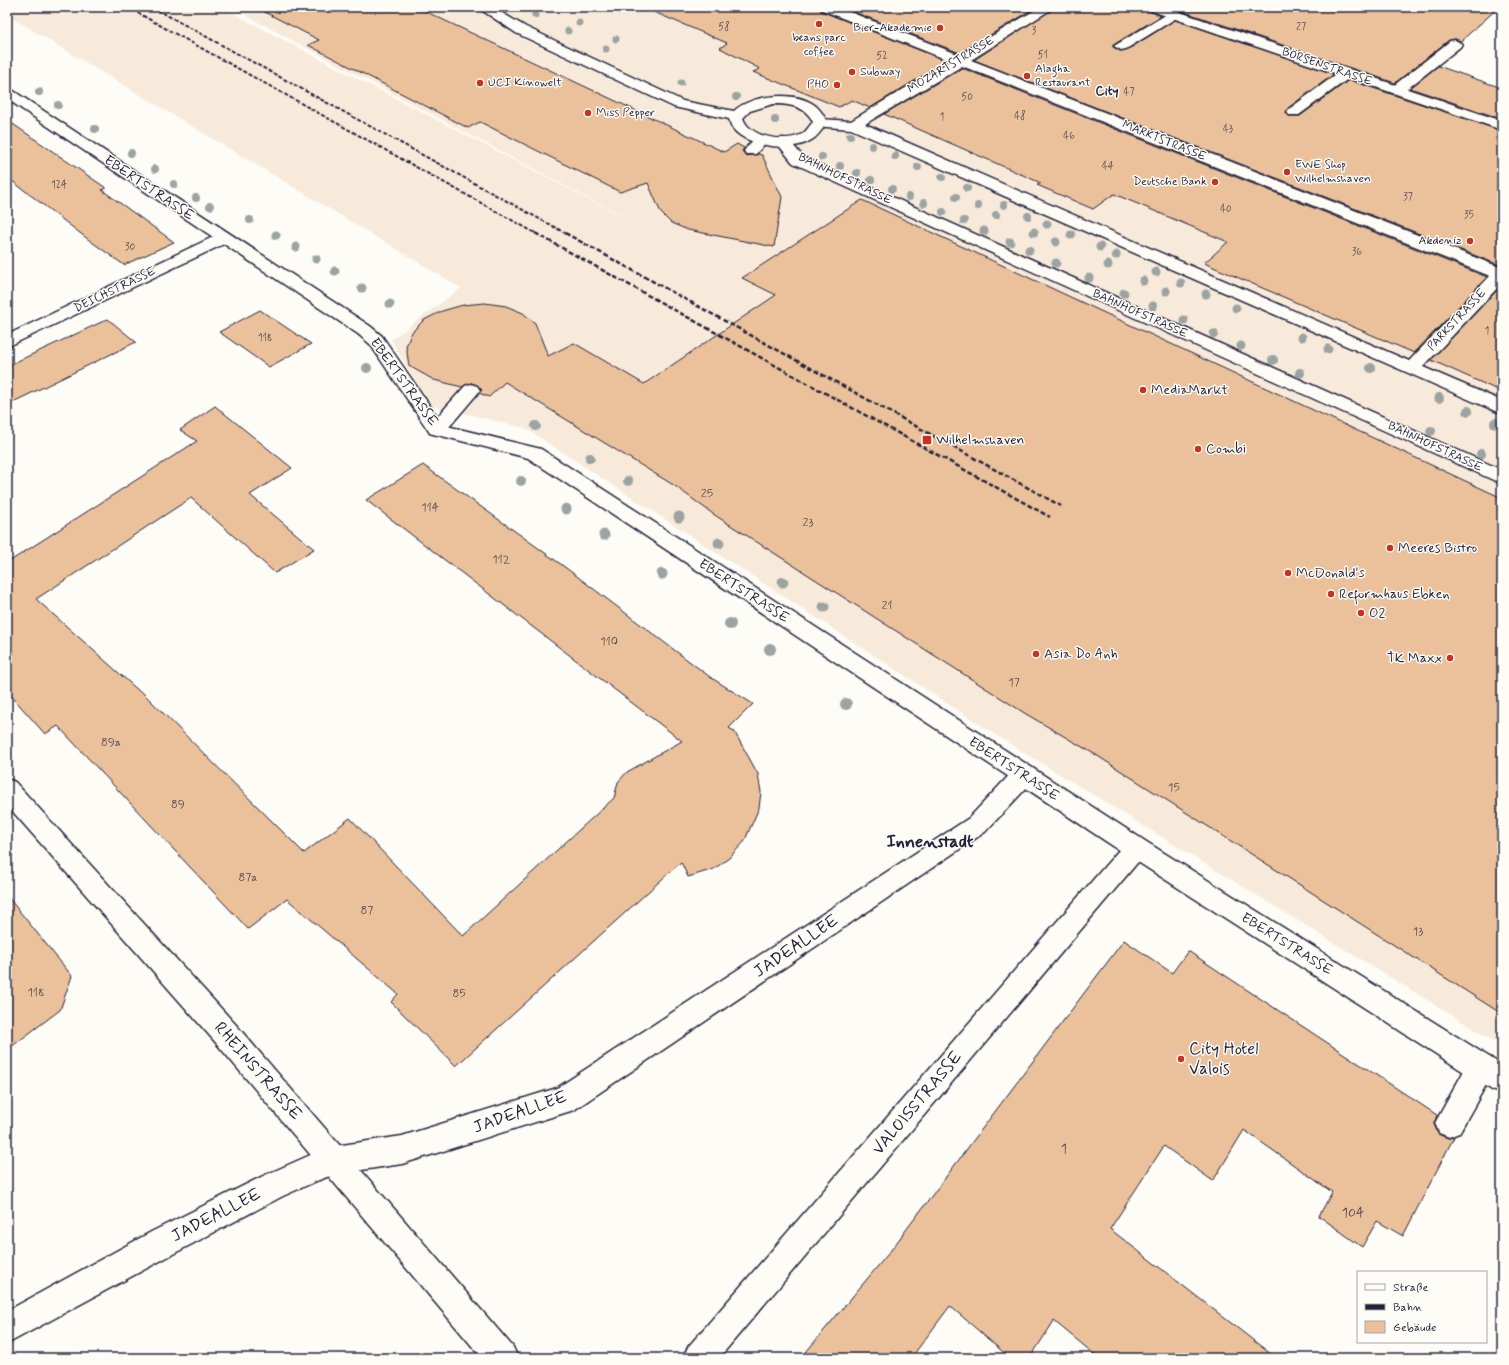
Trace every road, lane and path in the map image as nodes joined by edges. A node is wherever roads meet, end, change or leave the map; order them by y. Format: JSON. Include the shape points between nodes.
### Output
{"nodes":[{"id":1,"x":483,"y":7,"type":"edge"},
{"id":2,"x":826,"y":7,"type":"edge"},
{"id":3,"x":1049,"y":7,"type":"edge"},
{"id":4,"x":1153,"y":7,"type":"edge"},
{"id":5,"x":1174,"y":14,"type":"junction"},
{"id":6,"x":1455,"y":44,"type":"dead end"},
{"id":7,"x":1121,"y":46,"type":"dead end"},
{"id":8,"x":960,"y":60,"type":"junction"},
{"id":9,"x":1347,"y":73,"type":"junction"},
{"id":10,"x":1397,"y":90,"type":"junction"},
{"id":11,"x":7,"y":93,"type":"edge"},
{"id":12,"x":1294,"y":112,"type":"dead end"},
{"id":13,"x":736,"y":116,"type":"junction"},
{"id":14,"x":820,"y":123,"type":"junction"},
{"id":15,"x":854,"y":124,"type":"junction"},
{"id":16,"x":1502,"y":126,"type":"edge"},
{"id":17,"x":783,"y":142,"type":"junction"},
{"id":18,"x":224,"y":238,"type":"junction"},
{"id":19,"x":1502,"y":274,"type":"edge"},
{"id":20,"x":7,"y":342,"type":"edge"},
{"id":21,"x":1412,"y":368,"type":"junction"},
{"id":22,"x":471,"y":390,"type":"dead end"},
{"id":23,"x":1502,"y":408,"type":"edge"},
{"id":24,"x":437,"y":429,"type":"junction"},
{"id":25,"x":1502,"y":478,"type":"edge"},
{"id":26,"x":1024,"y":775,"type":"junction"},
{"id":27,"x":7,"y":789,"type":"edge"},
{"id":28,"x":1136,"y":848,"type":"junction"},
{"id":29,"x":1492,"y":1074,"type":"edge"},
{"id":30,"x":1449,"y":1123,"type":"dead end"},
{"id":31,"x":335,"y":1160,"type":"junction"},
{"id":32,"x":7,"y":1328,"type":"edge"},
{"id":33,"x":502,"y":1358,"type":"edge"},
{"id":34,"x":699,"y":1358,"type":"edge"}],
"edges":[{"from":1,"to":13,"type":"street","via":[[521,30],[654,94],[679,104]]},
{"from":2,"to":8,"type":"street","name":"MARKTSTRASSE"},
{"from":3,"to":8,"type":"street","name":"MOZARTSTRASSE"},
{"from":4,"to":5,"type":"street","name":"BÖRSENSTRASSE"},
{"from":5,"to":7,"type":"street"},
{"from":5,"to":9,"type":"street","name":"BÖRSENSTRASSE"},
{"from":6,"to":10,"type":"street"},
{"from":8,"to":15,"type":"street","name":"MOZARTSTRASSE"},
{"from":8,"to":19,"type":"street","name":"MARKTSTRASSE"},
{"from":9,"to":10,"type":"street","name":"BÖRSENSTRASSE"},
{"from":9,"to":12,"type":"street"},
{"from":10,"to":16,"type":"street","name":"BÖRSENSTRASSE"},
{"from":11,"to":18,"type":"street","name":"EBERTSTRASSE"},
{"from":13,"to":14,"type":"street","via":[[740,110],[754,103],[788,100],[805,105],[818,114]]},
{"from":13,"to":17,"type":"street","name":"BAHNHOFSTRASSE","via":[[738,130],[753,138],[756,146]]},
{"from":14,"to":15,"type":"street"},
{"from":14,"to":17,"type":"street","name":"BAHNHOFSTRASSE","via":[[810,135]]},
{"from":15,"to":21,"type":"street"},
{"from":17,"to":25,"type":"street","name":"BAHNHOFSTRASSE","via":[[798,160]]},
{"from":18,"to":20,"type":"street","name":"DEICHSTRASSE"},
{"from":18,"to":24,"type":"street","name":"EBERTSTRASSE","via":[[376,340]]},
{"from":19,"to":21,"type":"street","name":"PARKSTRASSE"},
{"from":21,"to":23,"type":"street"},
{"from":22,"to":24,"type":"street"},
{"from":24,"to":26,"type":"street","name":"EBERTSTRASSE","via":[[534,453]]},
{"from":26,"to":28,"type":"street","name":"EBERTSTRASSE"},
{"from":26,"to":31,"type":"street","name":"JADEALLEE","via":[[977,825],[564,1100],[402,1150]]},
{"from":27,"to":31,"type":"street","name":"RHEINSTRASSE"},
{"from":28,"to":29,"type":"street","name":"EBERTSTRASSE"},
{"from":28,"to":34,"type":"street","name":"VALOISSTRASSE"},
{"from":29,"to":30,"type":"street"},
{"from":31,"to":32,"type":"street","name":"JADEALLEE","via":[[273,1186]]},
{"from":31,"to":33,"type":"street","name":"RHEINSTRASSE"}]}
